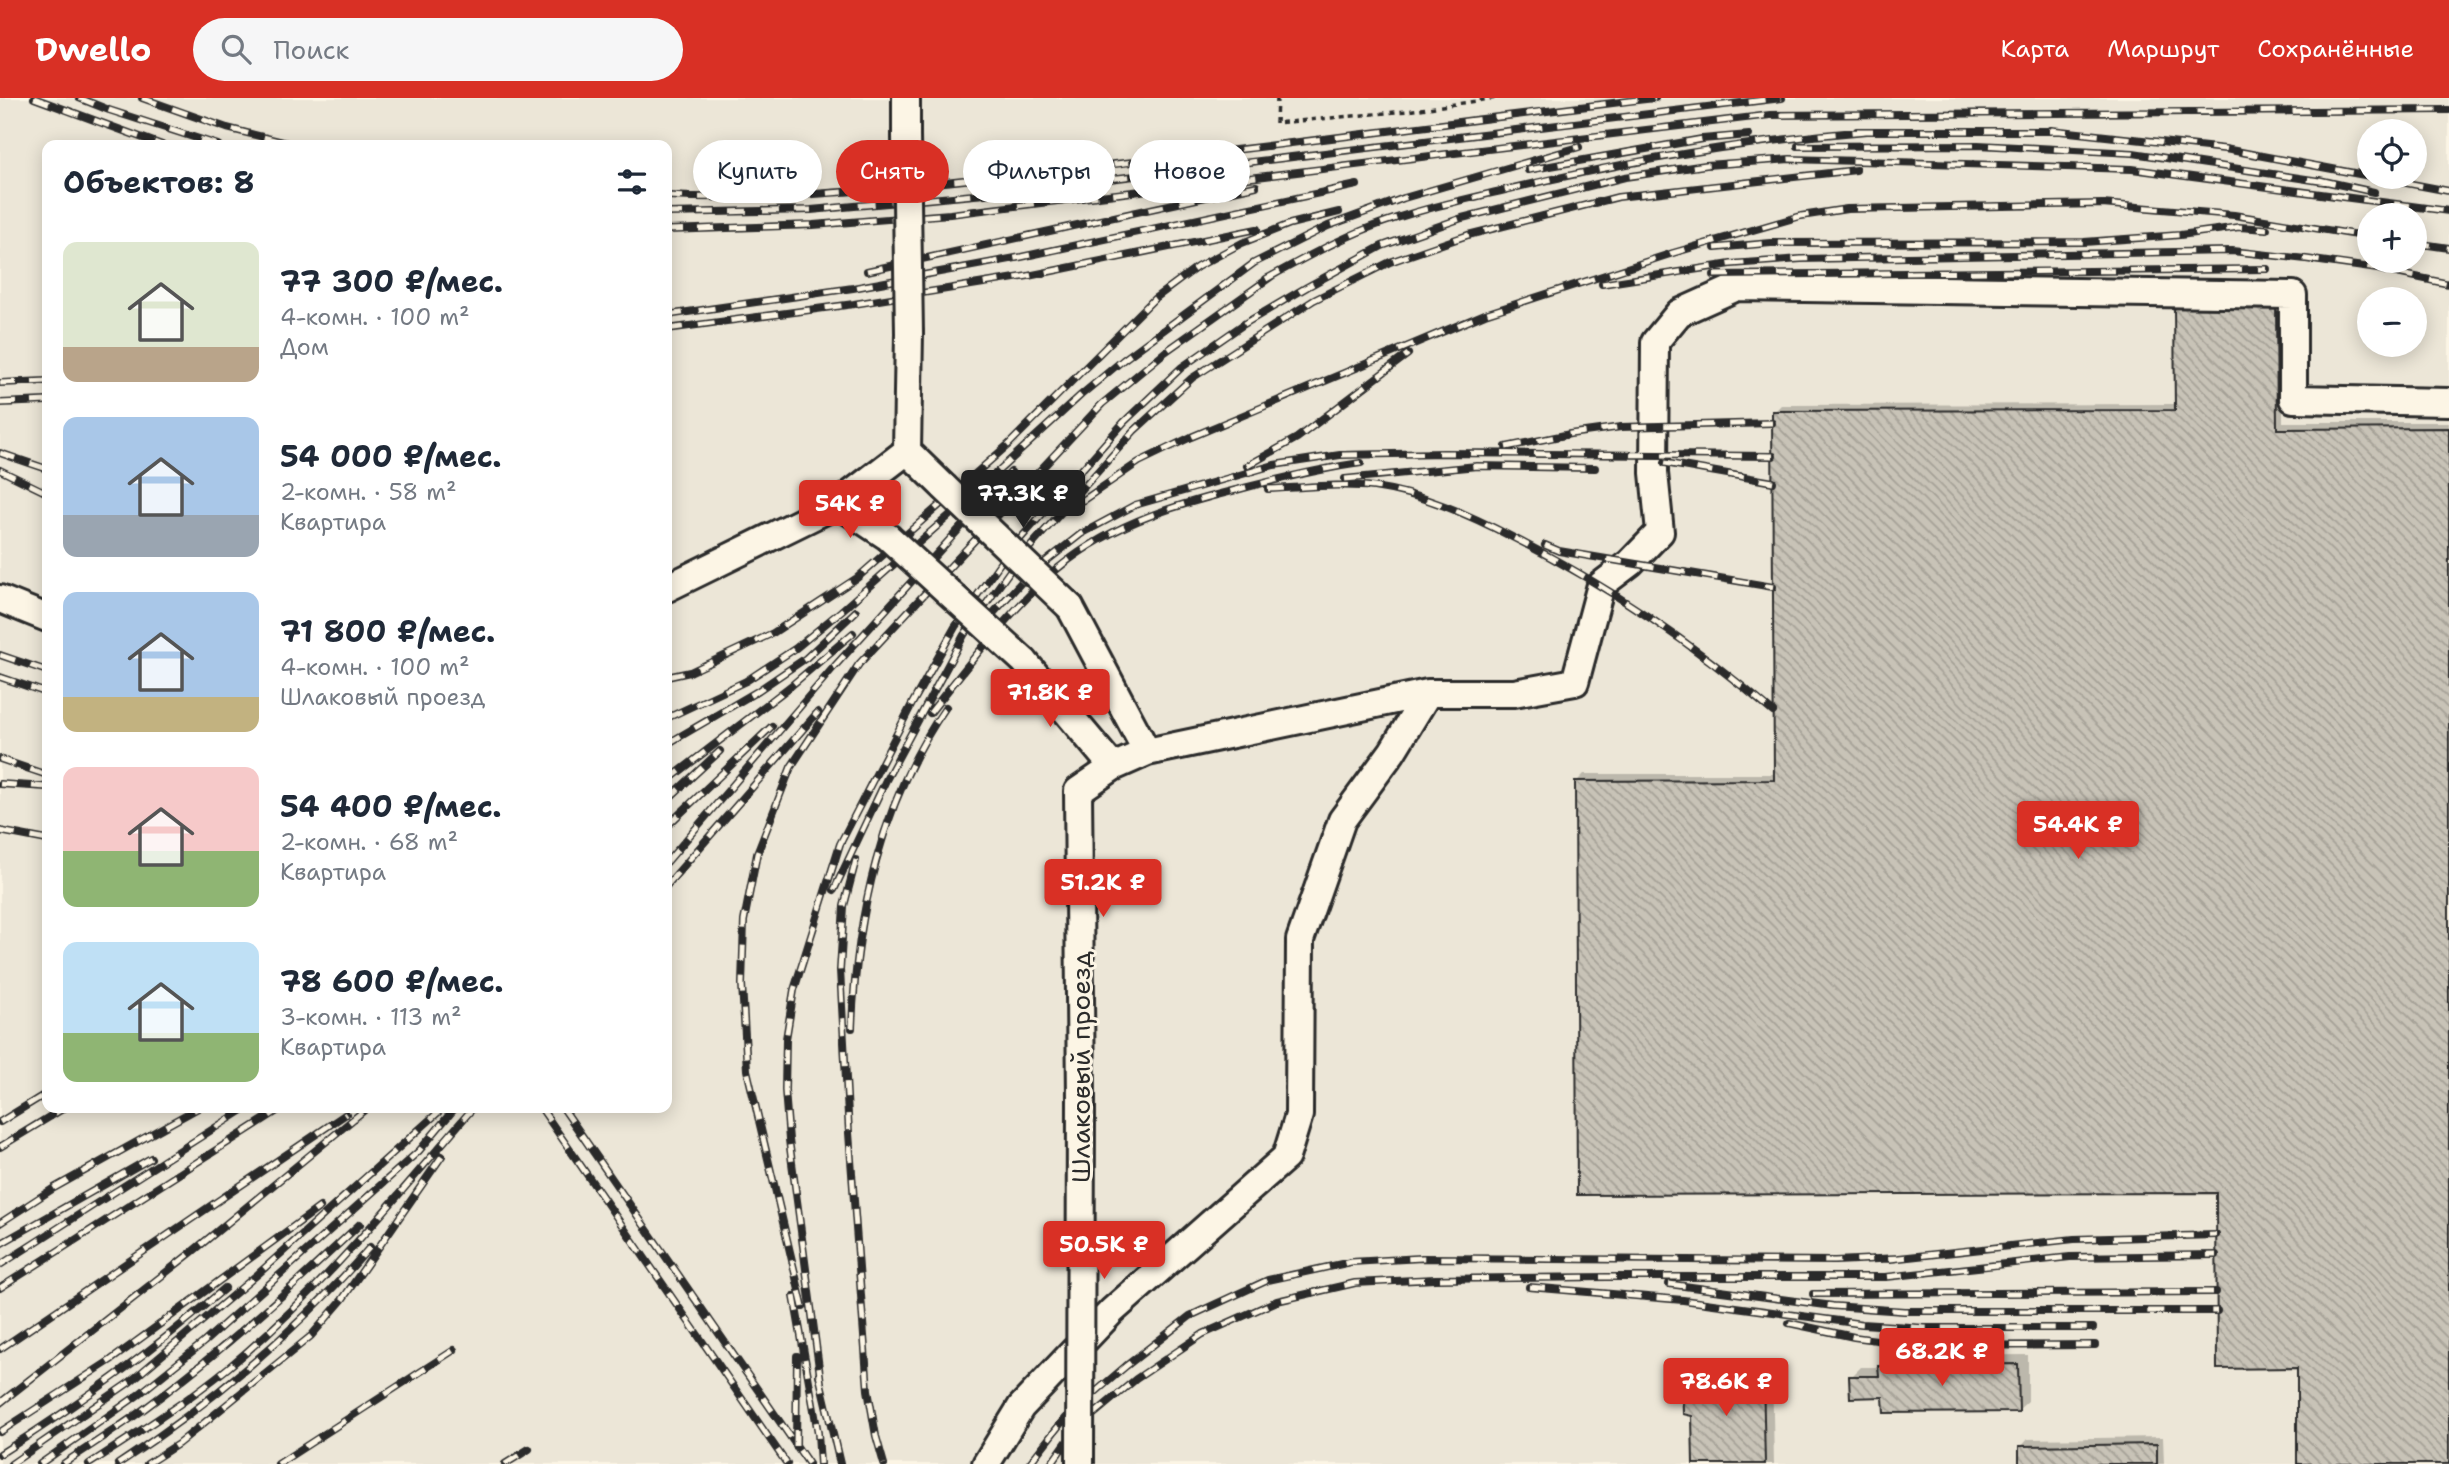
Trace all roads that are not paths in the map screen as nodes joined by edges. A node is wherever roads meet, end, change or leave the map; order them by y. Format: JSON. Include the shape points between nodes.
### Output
{"nodes":[{"id":1,"x":906,"y":98,"type":"edge"},
{"id":2,"x":2449,"y":402,"type":"edge"},
{"id":3,"x":907,"y":451,"type":"junction"},
{"id":4,"x":838,"y":504,"type":"junction"},
{"id":5,"x":672,"y":586,"type":"edge"},
{"id":6,"x":0,"y":599,"type":"edge"},
{"id":7,"x":42,"y":616,"type":"edge"},
{"id":8,"x":1428,"y":693,"type":"junction"},
{"id":9,"x":1147,"y":751,"type":"junction"},
{"id":10,"x":1112,"y":767,"type":"junction"},
{"id":11,"x":986,"y":1464,"type":"edge"},
{"id":12,"x":1080,"y":1464,"type":"edge"}],
"edges":[{"from":1,"to":3,"type":"street","bridge":true},
{"from":2,"to":8,"type":"street","name":"Шлаковый проезд","via":[[2293,399],[2293,295],[1737,287],[1679,313],[1655,342],[1654,473],[1660,531],[1601,586],[1575,682],[1514,693]]},
{"from":3,"to":4,"type":"street"},
{"from":3,"to":9,"type":"street","bridge":true,"via":[[1070,607]]},
{"from":4,"to":5,"type":"street"},
{"from":4,"to":10,"type":"street","bridge":true,"via":[[888,537],[1024,661]]},
{"from":6,"to":7,"type":"street"},
{"from":8,"to":9,"type":"street","name":"Шлаковый проезд"},
{"from":8,"to":11,"type":"street","via":[[1342,820],[1300,940],[1299,1115],[1286,1157],[1112,1311],[1021,1407]]},
{"from":9,"to":10,"type":"street","name":"Шлаковый проезд"},
{"from":10,"to":12,"type":"street","name":"Шлаковый проезд","bridge":true,"via":[[1078,791]]}]}
